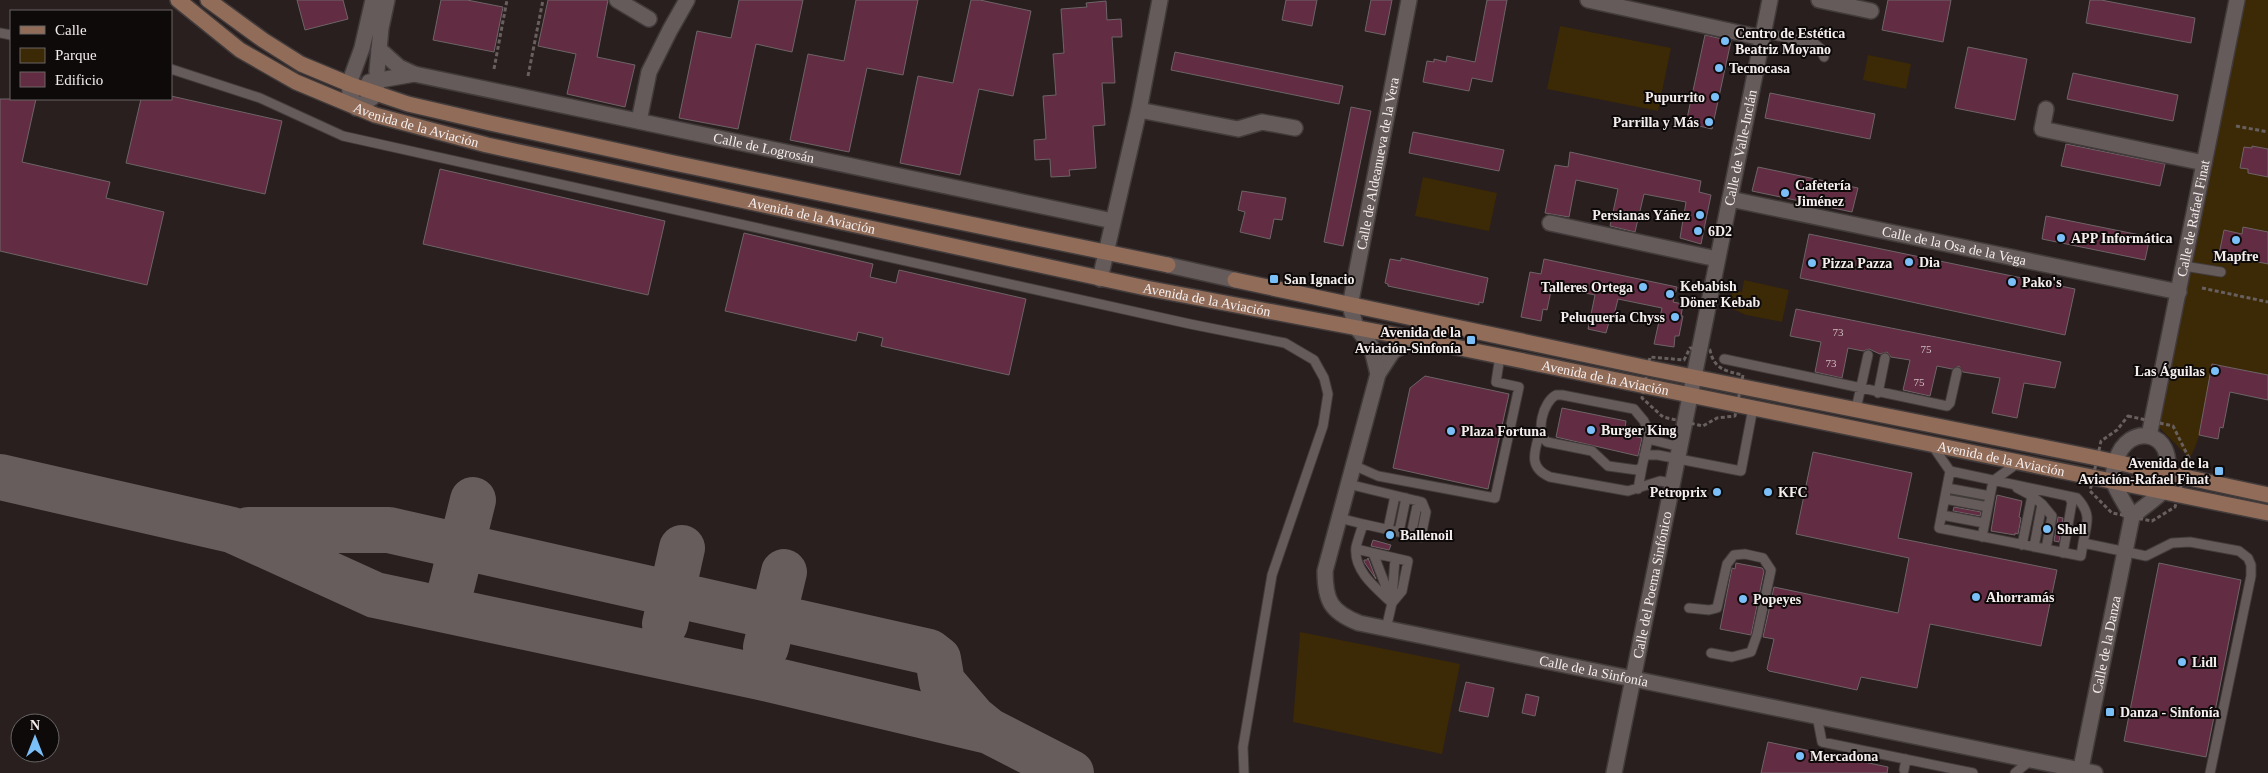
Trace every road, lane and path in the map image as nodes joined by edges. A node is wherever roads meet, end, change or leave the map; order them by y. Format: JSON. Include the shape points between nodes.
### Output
{"nodes":[{"id":1,"x":178,"y":0,"type":"edge"},
{"id":2,"x":208,"y":0,"type":"edge"},
{"id":3,"x":373,"y":0,"type":"edge"},
{"id":4,"x":387,"y":0,"type":"edge"},
{"id":5,"x":507,"y":0,"type":"edge"},
{"id":6,"x":543,"y":0,"type":"edge"},
{"id":7,"x":617,"y":0,"type":"edge"},
{"id":8,"x":687,"y":0,"type":"edge"},
{"id":9,"x":1160,"y":0,"type":"edge"},
{"id":10,"x":1409,"y":0,"type":"edge"},
{"id":11,"x":1588,"y":0,"type":"edge"},
{"id":12,"x":1770,"y":0,"type":"edge"},
{"id":13,"x":1819,"y":0,"type":"edge"},
{"id":14,"x":2237,"y":0,"type":"edge"},
{"id":15,"x":1871,"y":11,"type":"dead end"},
{"id":16,"x":649,"y":19,"type":"dead end"},
{"id":17,"x":1763,"y":35,"type":"junction"},
{"id":18,"x":378,"y":49,"type":"junction"},
{"id":19,"x":1824,"y":57,"type":"dead end"},
{"id":20,"x":172,"y":69,"type":"edge"},
{"id":21,"x":494,"y":69,"type":"dead end"},
{"id":22,"x":414,"y":74,"type":"junction"},
{"id":23,"x":528,"y":76,"type":"dead end"},
{"id":24,"x":349,"y":84,"type":"junction"},
{"id":25,"x":377,"y":87,"type":"junction"},
{"id":26,"x":356,"y":108,"type":"junction"},
{"id":27,"x":2046,"y":109,"type":"dead end"},
{"id":28,"x":1139,"y":110,"type":"junction"},
{"id":29,"x":639,"y":121,"type":"junction"},
{"id":30,"x":2236,"y":126,"type":"dead end"},
{"id":31,"x":1295,"y":128,"type":"dead end"},
{"id":32,"x":2268,"y":132,"type":"edge"},
{"id":33,"x":2204,"y":163,"type":"junction"},
{"id":34,"x":1730,"y":199,"type":"junction"},
{"id":35,"x":1113,"y":221,"type":"junction"},
{"id":36,"x":1550,"y":223,"type":"dead end"},
{"id":37,"x":1106,"y":251,"type":"junction"},
{"id":38,"x":1717,"y":258,"type":"junction"},
{"id":39,"x":1168,"y":265,"type":"joint"},
{"id":40,"x":2184,"y":266,"type":"junction"},
{"id":41,"x":2221,"y":272,"type":"dead end"},
{"id":42,"x":1100,"y":279,"type":"junction"},
{"id":43,"x":1235,"y":280,"type":"joint"},
{"id":44,"x":2202,"y":288,"type":"dead end"},
{"id":45,"x":2179,"y":292,"type":"junction"},
{"id":46,"x":2268,"y":302,"type":"edge"},
{"id":47,"x":1350,"y":306,"type":"junction"},
{"id":48,"x":1356,"y":327,"type":"junction"},
{"id":49,"x":1416,"y":339,"type":"junction"},
{"id":50,"x":1868,"y":355,"type":"dead end"},
{"id":51,"x":1500,"y":356,"type":"junction"},
{"id":52,"x":1885,"y":358,"type":"dead end"},
{"id":53,"x":1724,"y":359,"type":"dead end"},
{"id":54,"x":1957,"y":372,"type":"dead end"},
{"id":55,"x":1378,"y":374,"type":"junction"},
{"id":56,"x":1694,"y":377,"type":"junction"},
{"id":57,"x":1860,"y":389,"type":"junction"},
{"id":58,"x":1878,"y":393,"type":"junction"},
{"id":59,"x":1690,"y":396,"type":"junction"},
{"id":60,"x":1753,"y":408,"type":"junction"},
{"id":61,"x":1856,"y":410,"type":"junction"},
{"id":62,"x":1541,"y":428,"type":"junction"},
{"id":63,"x":1649,"y":434,"type":"junction"},
{"id":64,"x":2149,"y":436,"type":"junction"},
{"id":65,"x":1930,"y":443,"type":"junction"},
{"id":66,"x":1678,"y":453,"type":"junction"},
{"id":67,"x":1644,"y":455,"type":"junction"},
{"id":68,"x":2019,"y":462,"type":"junction"},
{"id":69,"x":2116,"y":462,"type":"junction"},
{"id":70,"x":1353,"y":465,"type":"junction"},
{"id":71,"x":1642,"y":467,"type":"junction"},
{"id":72,"x":1950,"y":472,"type":"junction"},
{"id":73,"x":2167,"y":474,"type":"junction"},
{"id":74,"x":1993,"y":481,"type":"junction"},
{"id":75,"x":2113,"y":482,"type":"junction"},
{"id":76,"x":1672,"y":483,"type":"junction"},
{"id":77,"x":1348,"y":484,"type":"junction"},
{"id":78,"x":1947,"y":488,"type":"junction"},
{"id":79,"x":1638,"y":489,"type":"junction"},
{"id":80,"x":2162,"y":492,"type":"junction"},
{"id":81,"x":2268,"y":495,"type":"edge"},
{"id":82,"x":1395,"y":496,"type":"junction"},
{"id":83,"x":1990,"y":496,"type":"junction"},
{"id":84,"x":2032,"y":496,"type":"junction"},
{"id":85,"x":2068,"y":496,"type":"junction"},
{"id":86,"x":1406,"y":498,"type":"junction"},
{"id":87,"x":1945,"y":500,"type":"junction"},
{"id":88,"x":2042,"y":504,"type":"junction"},
{"id":89,"x":1988,"y":507,"type":"junction"},
{"id":90,"x":2268,"y":513,"type":"edge"},
{"id":91,"x":1942,"y":515,"type":"junction"},
{"id":92,"x":2132,"y":517,"type":"junction"},
{"id":93,"x":1339,"y":518,"type":"junction"},
{"id":94,"x":1984,"y":523,"type":"junction"},
{"id":95,"x":1363,"y":524,"type":"junction"},
{"id":96,"x":1388,"y":529,"type":"junction"},
{"id":97,"x":1399,"y":532,"type":"junction"},
{"id":98,"x":1982,"y":537,"type":"junction"},
{"id":99,"x":2083,"y":543,"type":"junction"},
{"id":100,"x":2022,"y":545,"type":"junction"},
{"id":101,"x":2034,"y":547,"type":"junction"},
{"id":102,"x":1356,"y":549,"type":"junction"},
{"id":103,"x":2046,"y":549,"type":"junction"},
{"id":104,"x":2126,"y":551,"type":"junction"},
{"id":105,"x":1373,"y":553,"type":"junction"},
{"id":106,"x":2063,"y":553,"type":"junction"},
{"id":107,"x":1395,"y":558,"type":"junction"},
{"id":108,"x":1392,"y":603,"type":"junction"},
{"id":109,"x":1690,"y":608,"type":"dead end"},
{"id":110,"x":1386,"y":629,"type":"junction"},
{"id":111,"x":1711,"y":653,"type":"dead end"},
{"id":112,"x":1633,"y":678,"type":"junction"},
{"id":113,"x":1817,"y":716,"type":"junction"},
{"id":114,"x":1906,"y":759,"type":"junction"},
{"id":115,"x":2031,"y":760,"type":"junction"},
{"id":116,"x":1904,"y":770,"type":"dead end"},
{"id":117,"x":2085,"y":772,"type":"edge"},
{"id":118,"x":1244,"y":773,"type":"edge"},
{"id":119,"x":1614,"y":773,"type":"edge"},
{"id":120,"x":1973,"y":773,"type":"edge"},
{"id":121,"x":2015,"y":773,"type":"edge"},
{"id":122,"x":2210,"y":773,"type":"edge"}],
"edges":[{"from":1,"to":26,"type":"main road","name":"Avenida de la Aviación","via":[[240,50],[296,82]]},
{"from":2,"to":24,"type":"main road","name":"Avenida de la Aviación","via":[[284,54]]},
{"from":3,"to":24,"type":"street","via":[[362,48]]},
{"from":4,"to":18,"type":"street"},
{"from":5,"to":21,"type":"path"},
{"from":6,"to":23,"type":"path"},
{"from":7,"to":16,"type":"street"},
{"from":8,"to":29,"type":"street","via":[[650,72]]},
{"from":9,"to":28,"type":"street"},
{"from":10,"to":47,"type":"street","name":"Calle de Aldeanueva de la Vera"},
{"from":11,"to":17,"type":"street"},
{"from":12,"to":17,"type":"street","name":"Calle de Valle-Inclán"},
{"from":13,"to":15,"type":"street"},
{"from":14,"to":33,"type":"street","name":"Calle de Rafael Finat"},
{"from":17,"to":19,"type":"lane","via":[[1814,43]]},
{"from":17,"to":34,"type":"street","name":"Calle de Valle-Inclán"},
{"from":18,"to":22,"type":"street","name":"Calle de Logrosán","via":[[399,67]]},
{"from":18,"to":25,"type":"street"},
{"from":20,"to":118,"type":"lane","via":[[260,98],[343,136],[1285,343],[1314,360],[1328,394],[1323,426],[1272,575],[1243,747]]},
{"from":22,"to":25,"type":"street","name":"Calle de Logrosán"},
{"from":22,"to":29,"type":"street","name":"Calle de Logrosán"},
{"from":24,"to":25,"type":"main road","name":"Avenida de la Aviación"},
{"from":24,"to":26,"type":"street"},
{"from":25,"to":26,"type":"street","via":[[372,98]]},
{"from":25,"to":37,"type":"main road","name":"Avenida de la Aviación","via":[[392,98],[500,126]]},
{"from":26,"to":42,"type":"main road","name":"Avenida de la Aviación","via":[[403,124],[487,145]]},
{"from":27,"to":33,"type":"street","via":[[2042,129]]},
{"from":28,"to":31,"type":"street","via":[[1238,129],[1262,122]]},
{"from":28,"to":35,"type":"street"},
{"from":29,"to":35,"type":"street","name":"Calle de Logrosán"},
{"from":30,"to":32,"type":"path"},
{"from":33,"to":40,"type":"street","name":"Calle de Rafael Finat"},
{"from":34,"to":38,"type":"street","name":"Calle de Valle-Inclán"},
{"from":34,"to":45,"type":"street","name":"Calle de la Osa de la Vega"},
{"from":35,"to":37,"type":"street"},
{"from":36,"to":38,"type":"street"},
{"from":37,"to":39,"type":"main road","name":"Avenida de la Aviación"},
{"from":37,"to":42,"type":"street"},
{"from":38,"to":56,"type":"street","name":"Calle de Valle-Inclán"},
{"from":39,"to":43,"type":"street","name":"Avenida de la Aviación"},
{"from":40,"to":41,"type":"lane"},
{"from":40,"to":45,"type":"street","name":"Calle de Rafael Finat"},
{"from":42,"to":48,"type":"main road","name":"Avenida de la Aviación"},
{"from":43,"to":47,"type":"main road","name":"Avenida de la Aviación"},
{"from":44,"to":46,"type":"path"},
{"from":45,"to":64,"type":"street","name":"Calle de Rafael Finat"},
{"from":47,"to":48,"type":"street","name":"Calle de Aldeanueva de la Vera"},
{"from":47,"to":56,"type":"main road","name":"Avenida de la Aviación"},
{"from":48,"to":49,"type":"main road","name":"Avenida de la Aviación"},
{"from":48,"to":55,"type":"street","name":"Calle de la Sinfonía","via":[[1371,346]]},
{"from":49,"to":51,"type":"main road","name":"Avenida de la Aviación"},
{"from":49,"to":55,"type":"street","name":"Calle de la Sinfonía","via":[[1393,351]]},
{"from":50,"to":57,"type":"lane"},
{"from":51,"to":59,"type":"main road","name":"Avenida de la Aviación"},
{"from":51,"to":70,"type":"lane","via":[[1496,382],[1519,386],[1495,498],[1378,476]]},
{"from":52,"to":58,"type":"lane"},
{"from":53,"to":57,"type":"lane"},
{"from":54,"to":58,"type":"lane","via":[[1948,406]]},
{"from":55,"to":70,"type":"street","name":"Calle de la Sinfonía"},
{"from":56,"to":59,"type":"street","name":"Calle de Valle-Inclán"},
{"from":56,"to":61,"type":"main road","name":"Avenida de la Aviación"},
{"from":57,"to":58,"type":"lane"},
{"from":57,"to":61,"type":"lane"},
{"from":59,"to":60,"type":"main road","name":"Avenida de la Aviación"},
{"from":59,"to":66,"type":"street","name":"Calle del Poema Sinfónico"},
{"from":60,"to":65,"type":"main road","name":"Avenida de la Aviación"},
{"from":60,"to":66,"type":"lane","via":[[1741,471]]},
{"from":61,"to":69,"type":"main road","name":"Avenida de la Aviación"},
{"from":62,"to":63,"type":"lane","via":[[1546,403],[1556,395],[1562,395],[1634,410],[1641,415]]},
{"from":62,"to":71,"type":"lane","via":[[1547,442],[1592,451],[1608,466],[1637,470]]},
{"from":62,"to":79,"type":"lane","via":[[1535,458],[1539,472],[1550,477],[1628,491]]},
{"from":63,"to":66,"type":"lane","via":[[1652,440]]},
{"from":63,"to":67,"type":"lane"},
{"from":64,"to":69,"type":"street","via":[[2127,441]]},
{"from":64,"to":73,"type":"street","via":[[2160,442],[2168,453]]},
{"from":65,"to":68,"type":"main road","name":"Avenida de la Aviación"},
{"from":65,"to":72,"type":"lane"},
{"from":66,"to":67,"type":"lane"},
{"from":66,"to":76,"type":"street","name":"Calle del Poema Sinfónico"},
{"from":67,"to":71,"type":"lane"},
{"from":68,"to":74,"type":"lane"},
{"from":68,"to":75,"type":"main road","name":"Avenida de la Aviación"},
{"from":69,"to":73,"type":"main road","name":"Avenida de la Aviación"},
{"from":69,"to":75,"type":"street"},
{"from":70,"to":77,"type":"street","name":"Calle de la Sinfonía"},
{"from":71,"to":79,"type":"lane"},
{"from":72,"to":74,"type":"lane"},
{"from":72,"to":78,"type":"lane"},
{"from":73,"to":80,"type":"street"},
{"from":73,"to":81,"type":"main road","name":"Avenida de la Aviación"},
{"from":74,"to":83,"type":"lane"},
{"from":74,"to":84,"type":"lane"},
{"from":74,"to":85,"type":"lane"},
{"from":75,"to":80,"type":"main road","name":"Avenida de la Aviación"},
{"from":75,"to":92,"type":"street"},
{"from":76,"to":79,"type":"lane","via":[[1660,481]]},
{"from":76,"to":112,"type":"street","name":"Calle del Poema Sinfónico"},
{"from":77,"to":82,"type":"lane"},
{"from":77,"to":93,"type":"street","name":"Calle de la Sinfonía"},
{"from":78,"to":83,"type":"lane"},
{"from":78,"to":87,"type":"lane"},
{"from":80,"to":90,"type":"main road","name":"Avenida de la Aviación"},
{"from":80,"to":92,"type":"street"},
{"from":82,"to":86,"type":"lane"},
{"from":82,"to":96,"type":"lane"},
{"from":83,"to":89,"type":"lane"},
{"from":84,"to":88,"type":"lane"},
{"from":84,"to":100,"type":"lane"},
{"from":85,"to":99,"type":"lane","via":[[2077,498],[2087,510]]},
{"from":85,"to":106,"type":"lane","via":[[2072,502]]},
{"from":86,"to":97,"type":"lane"},
{"from":86,"to":97,"type":"lane","via":[[1422,502],[1426,512],[1421,537]]},
{"from":87,"to":89,"type":"lane"},
{"from":87,"to":91,"type":"lane"},
{"from":88,"to":101,"type":"lane"},
{"from":88,"to":103,"type":"lane","via":[[2052,516]]},
{"from":89,"to":94,"type":"lane"},
{"from":91,"to":94,"type":"lane"},
{"from":91,"to":98,"type":"lane","via":[[1939,528]]},
{"from":92,"to":104,"type":"street","name":"Calle de la Danza"},
{"from":93,"to":95,"type":"lane"},
{"from":93,"to":110,"type":"street","name":"Calle de la Sinfonía","via":[[1325,571],[1325,588],[1332,606],[1343,617]]},
{"from":94,"to":98,"type":"lane"},
{"from":95,"to":96,"type":"lane"},
{"from":95,"to":102,"type":"lane"},
{"from":96,"to":97,"type":"lane"},
{"from":98,"to":100,"type":"lane"},
{"from":99,"to":104,"type":"lane"},
{"from":99,"to":106,"type":"lane","via":[[2081,556]]},
{"from":100,"to":101,"type":"lane"},
{"from":101,"to":103,"type":"lane"},
{"from":102,"to":105,"type":"lane"},
{"from":102,"to":108,"type":"lane","via":[[1358,564],[1370,583]]},
{"from":103,"to":106,"type":"lane"},
{"from":104,"to":117,"type":"street","name":"Calle de la Danza"},
{"from":104,"to":122,"type":"lane","via":[[2146,556],[2172,542],[2190,542],[2239,551],[2252,565],[2252,576],[2226,674]]},
{"from":105,"to":107,"type":"lane"},
{"from":105,"to":108,"type":"lane"},
{"from":107,"to":108,"type":"lane"},
{"from":107,"to":108,"type":"lane","via":[[1408,561],[1402,591]]},
{"from":108,"to":110,"type":"lane"},
{"from":109,"to":111,"type":"lane","via":[[1716,608],[1727,564],[1734,555],[1763,558],[1771,570],[1751,652],[1732,657]]},
{"from":110,"to":112,"type":"street","name":"Calle de la Sinfonía"},
{"from":112,"to":113,"type":"street","name":"Calle de la Sinfonía"},
{"from":112,"to":119,"type":"street","name":"Calle del Poema Sinfónico"},
{"from":113,"to":114,"type":"lane","via":[[1822,742]]},
{"from":113,"to":115,"type":"street","name":"Calle de la Sinfonía"},
{"from":114,"to":116,"type":"lane"},
{"from":114,"to":120,"type":"lane"},
{"from":115,"to":117,"type":"street","name":"Calle de la Sinfonía"},
{"from":115,"to":121,"type":"lane"}]}
